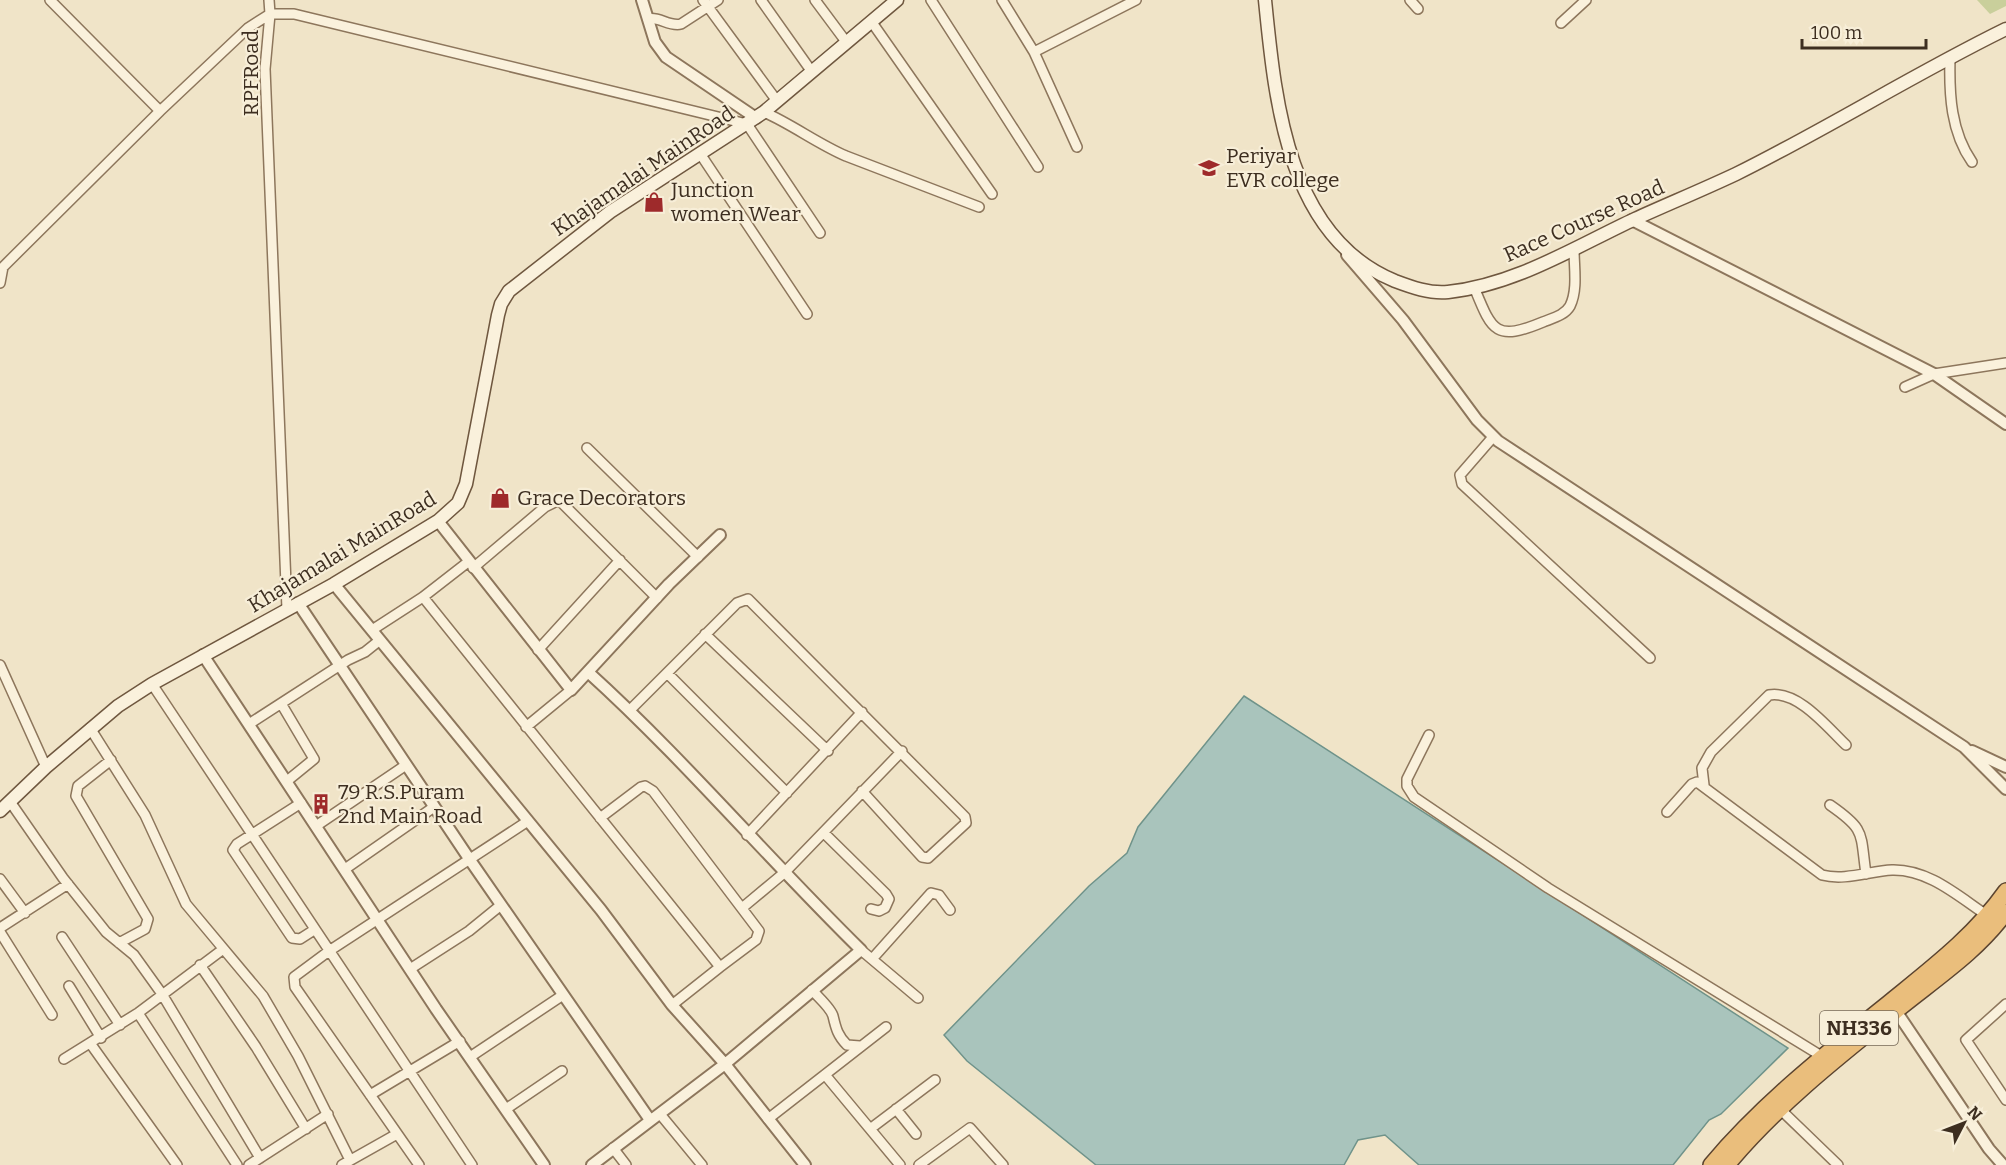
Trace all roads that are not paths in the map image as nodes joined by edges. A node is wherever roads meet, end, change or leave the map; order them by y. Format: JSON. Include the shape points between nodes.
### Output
{"nodes":[{"id":1,"x":50,"y":0,"type":"edge"},
{"id":2,"x":269,"y":0,"type":"edge"},
{"id":3,"x":642,"y":0,"type":"edge"},
{"id":4,"x":718,"y":0,"type":"edge"},
{"id":5,"x":761,"y":0,"type":"edge"},
{"id":6,"x":815,"y":0,"type":"edge"},
{"id":7,"x":897,"y":0,"type":"edge"},
{"id":8,"x":931,"y":0,"type":"edge"},
{"id":9,"x":1002,"y":0,"type":"edge"},
{"id":10,"x":1136,"y":0,"type":"edge"},
{"id":11,"x":1265,"y":0,"type":"edge"},
{"id":12,"x":1410,"y":0,"type":"edge"},
{"id":13,"x":1586,"y":0,"type":"edge"},
{"id":14,"x":705,"y":4,"type":"edge"},
{"id":15,"x":1418,"y":9,"type":"dead end"},
{"id":16,"x":270,"y":14,"type":"junction"},
{"id":17,"x":648,"y":19,"type":"junction"},
{"id":18,"x":871,"y":21,"type":"junction"},
{"id":19,"x":1561,"y":23,"type":"dead end"},
{"id":20,"x":2006,"y":29,"type":"edge"},
{"id":21,"x":847,"y":43,"type":"junction"},
{"id":22,"x":1034,"y":52,"type":"junction"},
{"id":23,"x":1950,"y":58,"type":"junction"},
{"id":24,"x":812,"y":72,"type":"junction"},
{"id":25,"x":777,"y":101,"type":"junction"},
{"id":26,"x":160,"y":111,"type":"junction"},
{"id":27,"x":756,"y":118,"type":"junction"},
{"id":28,"x":1077,"y":147,"type":"dead end"},
{"id":29,"x":701,"y":155,"type":"junction"},
{"id":30,"x":1972,"y":162,"type":"dead end"},
{"id":31,"x":1038,"y":167,"type":"dead end"},
{"id":32,"x":992,"y":194,"type":"dead end"},
{"id":33,"x":979,"y":207,"type":"dead end"},
{"id":34,"x":1632,"y":220,"type":"junction"},
{"id":35,"x":820,"y":233,"type":"dead end"},
{"id":36,"x":1335,"y":242,"type":"junction"},
{"id":37,"x":1574,"y":250,"type":"junction"},
{"id":38,"x":0,"y":283,"type":"edge"},
{"id":39,"x":1474,"y":287,"type":"junction"},
{"id":40,"x":807,"y":314,"type":"dead end"},
{"id":41,"x":2006,"y":363,"type":"edge"},
{"id":42,"x":1934,"y":374,"type":"junction"},
{"id":43,"x":1905,"y":387,"type":"dead end"},
{"id":44,"x":2006,"y":424,"type":"edge"},
{"id":45,"x":1492,"y":437,"type":"junction"},
{"id":46,"x":587,"y":448,"type":"dead end"},
{"id":47,"x":438,"y":521,"type":"junction"},
{"id":48,"x":720,"y":535,"type":"dead end"},
{"id":49,"x":698,"y":557,"type":"junction"},
{"id":50,"x":620,"y":560,"type":"junction"},
{"id":51,"x":470,"y":565,"type":"junction"},
{"id":52,"x":334,"y":584,"type":"junction"},
{"id":53,"x":423,"y":597,"type":"junction"},
{"id":54,"x":657,"y":598,"type":"junction"},
{"id":55,"x":293,"y":606,"type":"junction"},
{"id":56,"x":372,"y":630,"type":"junction"},
{"id":57,"x":705,"y":634,"type":"junction"},
{"id":58,"x":380,"y":640,"type":"junction"},
{"id":59,"x":537,"y":650,"type":"junction"},
{"id":60,"x":203,"y":655,"type":"junction"},
{"id":61,"x":1650,"y":658,"type":"dead end"},
{"id":62,"x":0,"y":665,"type":"edge"},
{"id":63,"x":341,"y":666,"type":"junction"},
{"id":64,"x":588,"y":672,"type":"junction"},
{"id":65,"x":667,"y":673,"type":"junction"},
{"id":66,"x":152,"y":684,"type":"junction"},
{"id":67,"x":572,"y":690,"type":"junction"},
{"id":68,"x":282,"y":705,"type":"junction"},
{"id":69,"x":630,"y":710,"type":"junction"},
{"id":70,"x":862,"y":712,"type":"junction"},
{"id":71,"x":249,"y":724,"type":"junction"},
{"id":72,"x":526,"y":727,"type":"junction"},
{"id":73,"x":90,"y":728,"type":"junction"},
{"id":74,"x":1429,"y":735,"type":"dead end"},
{"id":75,"x":1846,"y":745,"type":"dead end"},
{"id":76,"x":1964,"y":747,"type":"junction"},
{"id":77,"x":828,"y":751,"type":"junction"},
{"id":78,"x":902,"y":751,"type":"junction"},
{"id":79,"x":111,"y":760,"type":"junction"},
{"id":80,"x":406,"y":765,"type":"junction"},
{"id":81,"x":46,"y":767,"type":"junction"},
{"id":82,"x":2006,"y":767,"type":"edge"},
{"id":83,"x":287,"y":781,"type":"junction"},
{"id":84,"x":1704,"y":785,"type":"junction"},
{"id":85,"x":2006,"y":789,"type":"edge"},
{"id":86,"x":862,"y":791,"type":"junction"},
{"id":87,"x":787,"y":793,"type":"junction"},
{"id":88,"x":11,"y":802,"type":"junction"},
{"id":89,"x":301,"y":803,"type":"junction"},
{"id":90,"x":1830,"y":805,"type":"dead end"},
{"id":91,"x":434,"y":807,"type":"junction"},
{"id":92,"x":0,"y":812,"type":"edge"},
{"id":93,"x":1667,"y":812,"type":"dead end"},
{"id":94,"x":600,"y":818,"type":"junction"},
{"id":95,"x":528,"y":821,"type":"junction"},
{"id":96,"x":316,"y":826,"type":"junction"},
{"id":97,"x":824,"y":833,"type":"junction"},
{"id":98,"x":252,"y":834,"type":"junction"},
{"id":99,"x":747,"y":835,"type":"junction"},
{"id":100,"x":470,"y":860,"type":"junction"},
{"id":101,"x":345,"y":868,"type":"junction"},
{"id":102,"x":784,"y":873,"type":"junction"},
{"id":103,"x":1866,"y":874,"type":"junction"},
{"id":104,"x":0,"y":879,"type":"edge"},
{"id":105,"x":68,"y":884,"type":"junction"},
{"id":106,"x":2006,"y":891,"type":"edge"},
{"id":107,"x":501,"y":905,"type":"junction"},
{"id":108,"x":742,"y":908,"type":"junction"},
{"id":109,"x":871,"y":909,"type":"dead end"},
{"id":110,"x":950,"y":910,"type":"dead end"},
{"id":111,"x":2006,"y":912,"type":"edge"},
{"id":112,"x":25,"y":913,"type":"junction"},
{"id":113,"x":1988,"y":916,"type":"junction"},
{"id":114,"x":378,"y":920,"type":"junction"},
{"id":115,"x":0,"y":930,"type":"edge"},
{"id":116,"x":315,"y":930,"type":"junction"},
{"id":117,"x":62,"y":937,"type":"dead end"},
{"id":118,"x":119,"y":943,"type":"junction"},
{"id":119,"x":222,"y":950,"type":"junction"},
{"id":120,"x":861,"y":950,"type":"junction"},
{"id":121,"x":329,"y":951,"type":"junction"},
{"id":122,"x":873,"y":958,"type":"junction"},
{"id":123,"x":200,"y":965,"type":"junction"},
{"id":124,"x":720,"y":967,"type":"junction"},
{"id":125,"x":410,"y":969,"type":"junction"},
{"id":126,"x":69,"y":986,"type":"dead end"},
{"id":127,"x":812,"y":990,"type":"junction"},
{"id":128,"x":162,"y":994,"type":"junction"},
{"id":129,"x":563,"y":995,"type":"junction"},
{"id":130,"x":918,"y":998,"type":"dead end"},
{"id":131,"x":2006,"y":1004,"type":"edge"},
{"id":132,"x":672,"y":1005,"type":"junction"},
{"id":133,"x":1893,"y":1006,"type":"junction"},
{"id":134,"x":138,"y":1012,"type":"junction"},
{"id":135,"x":52,"y":1015,"type":"dead end"},
{"id":136,"x":120,"y":1024,"type":"junction"},
{"id":137,"x":886,"y":1028,"type":"dead end"},
{"id":138,"x":101,"y":1038,"type":"junction"},
{"id":139,"x":460,"y":1041,"type":"junction"},
{"id":140,"x":90,"y":1043,"type":"junction"},
{"id":141,"x":860,"y":1046,"type":"junction"},
{"id":142,"x":470,"y":1057,"type":"junction"},
{"id":143,"x":63,"y":1059,"type":"dead end"},
{"id":144,"x":724,"y":1064,"type":"junction"},
{"id":145,"x":1821,"y":1064,"type":"junction"},
{"id":146,"x":562,"y":1071,"type":"dead end"},
{"id":147,"x":411,"y":1072,"type":"junction"},
{"id":148,"x":826,"y":1076,"type":"junction"},
{"id":149,"x":935,"y":1080,"type":"dead end"},
{"id":150,"x":370,"y":1095,"type":"junction"},
{"id":151,"x":2006,"y":1100,"type":"edge"},
{"id":152,"x":506,"y":1109,"type":"junction"},
{"id":153,"x":896,"y":1109,"type":"junction"},
{"id":154,"x":1781,"y":1110,"type":"junction"},
{"id":155,"x":328,"y":1114,"type":"junction"},
{"id":156,"x":655,"y":1117,"type":"junction"},
{"id":157,"x":768,"y":1119,"type":"junction"},
{"id":158,"x":870,"y":1129,"type":"junction"},
{"id":159,"x":306,"y":1130,"type":"junction"},
{"id":160,"x":397,"y":1134,"type":"junction"},
{"id":161,"x":916,"y":1134,"type":"dead end"},
{"id":162,"x":613,"y":1148,"type":"junction"},
{"id":163,"x":261,"y":1158,"type":"junction"},
{"id":164,"x":346,"y":1163,"type":"edge"},
{"id":165,"x":177,"y":1165,"type":"edge"},
{"id":166,"x":237,"y":1165,"type":"edge"},
{"id":167,"x":249,"y":1165,"type":"edge"},
{"id":168,"x":418,"y":1165,"type":"edge"},
{"id":169,"x":472,"y":1165,"type":"edge"},
{"id":170,"x":544,"y":1165,"type":"edge"},
{"id":171,"x":592,"y":1165,"type":"edge"},
{"id":172,"x":626,"y":1165,"type":"edge"},
{"id":173,"x":702,"y":1165,"type":"edge"},
{"id":174,"x":805,"y":1165,"type":"edge"},
{"id":175,"x":900,"y":1165,"type":"edge"},
{"id":176,"x":919,"y":1165,"type":"edge"},
{"id":177,"x":1003,"y":1165,"type":"edge"},
{"id":178,"x":1711,"y":1165,"type":"edge"},
{"id":179,"x":1727,"y":1165,"type":"edge"},
{"id":180,"x":1838,"y":1165,"type":"edge"},
{"id":181,"x":2003,"y":1165,"type":"edge"}],
"edges":[{"from":1,"to":26,"type":"street"},
{"from":2,"to":16,"type":"street"},
{"from":3,"to":17,"type":"street"},
{"from":4,"to":14,"type":"street"},
{"from":5,"to":24,"type":"street"},
{"from":6,"to":21,"type":"street"},
{"from":7,"to":18,"type":"main road","name":"Khajamalai MainRoad"},
{"from":8,"to":31,"type":"street"},
{"from":9,"to":22,"type":"street"},
{"from":10,"to":22,"type":"street"},
{"from":11,"to":36,"type":"main road","name":"Race Course Road","via":[[1273,74],[1287,146]]},
{"from":12,"to":15,"type":"street"},
{"from":13,"to":19,"type":"street"},
{"from":14,"to":17,"type":"street","via":[[674,26]]},
{"from":14,"to":25,"type":"street"},
{"from":16,"to":26,"type":"street","via":[[248,28]]},
{"from":16,"to":27,"type":"street","name":"RPFRoad","via":[[294,14]]},
{"from":16,"to":55,"type":"street","name":"RPFRoad","via":[[266,69]]},
{"from":17,"to":27,"type":"street","via":[[655,42],[666,57]]},
{"from":18,"to":21,"type":"main road","name":"Khajamalai MainRoad"},
{"from":18,"to":32,"type":"street"},
{"from":20,"to":23,"type":"main road","name":"Race Course Road"},
{"from":21,"to":24,"type":"main road","name":"Khajamalai MainRoad"},
{"from":22,"to":28,"type":"street"},
{"from":23,"to":30,"type":"street","via":[[1949,96],[1961,146]]},
{"from":23,"to":34,"type":"main road","name":"Race Course Road","via":[[1736,174]]},
{"from":24,"to":25,"type":"main road","name":"Khajamalai MainRoad"},
{"from":25,"to":27,"type":"main road","name":"Khajamalai MainRoad"},
{"from":26,"to":38,"type":"street","via":[[3,267]]},
{"from":27,"to":29,"type":"main road","name":"Khajamalai MainRoad"},
{"from":27,"to":33,"type":"street","name":"RPFRoad","via":[[795,126],[846,156]]},
{"from":27,"to":35,"type":"street"},
{"from":29,"to":40,"type":"street"},
{"from":29,"to":47,"type":"main road","name":"Khajamalai MainRoad","via":[[610,212],[505,297],[490,350],[466,484],[458,503]]},
{"from":34,"to":37,"type":"main road","name":"Race Course Road"},
{"from":34,"to":42,"type":"street"},
{"from":36,"to":39,"type":"main road","name":"Race Course Road","via":[[1378,274],[1415,289],[1446,293]]},
{"from":36,"to":45,"type":"street","via":[[1403,320]]},
{"from":37,"to":39,"type":"main road","name":"Race Course Road"},
{"from":37,"to":39,"type":"street","via":[[1575,281],[1569,309],[1518,332],[1499,330],[1487,319]]},
{"from":41,"to":42,"type":"street"},
{"from":42,"to":43,"type":"street"},
{"from":42,"to":44,"type":"street"},
{"from":45,"to":61,"type":"street","via":[[1460,475],[1462,484]]},
{"from":45,"to":76,"type":"street"},
{"from":46,"to":49,"type":"street"},
{"from":47,"to":51,"type":"street"},
{"from":47,"to":52,"type":"main road","name":"Khajamalai MainRoad"},
{"from":48,"to":49,"type":"street"},
{"from":49,"to":54,"type":"street"},
{"from":50,"to":51,"type":"street","via":[[557,501]]},
{"from":50,"to":54,"type":"street"},
{"from":50,"to":59,"type":"street"},
{"from":51,"to":53,"type":"street"},
{"from":51,"to":59,"type":"street"},
{"from":52,"to":55,"type":"main road","name":"Khajamalai MainRoad"},
{"from":52,"to":56,"type":"street"},
{"from":53,"to":56,"type":"street"},
{"from":53,"to":72,"type":"street"},
{"from":54,"to":64,"type":"street"},
{"from":55,"to":60,"type":"main road","name":"Khajamalai MainRoad"},
{"from":55,"to":63,"type":"street"},
{"from":56,"to":58,"type":"street"},
{"from":57,"to":65,"type":"street"},
{"from":57,"to":70,"type":"street","via":[[737,603],[748,599]]},
{"from":57,"to":77,"type":"street"},
{"from":58,"to":63,"type":"street"},
{"from":58,"to":95,"type":"street"},
{"from":59,"to":67,"type":"street"},
{"from":60,"to":66,"type":"main road","name":"Khajamalai MainRoad"},
{"from":60,"to":71,"type":"street"},
{"from":62,"to":81,"type":"street"},
{"from":63,"to":68,"type":"street"},
{"from":63,"to":80,"type":"street"},
{"from":64,"to":67,"type":"street"},
{"from":64,"to":69,"type":"street"},
{"from":65,"to":69,"type":"street"},
{"from":65,"to":87,"type":"street"},
{"from":66,"to":73,"type":"main road","name":"Khajamalai MainRoad"},
{"from":66,"to":98,"type":"street"},
{"from":67,"to":72,"type":"street"},
{"from":68,"to":71,"type":"street"},
{"from":68,"to":83,"type":"street","via":[[314,759]]},
{"from":69,"to":99,"type":"street"},
{"from":70,"to":77,"type":"street"},
{"from":70,"to":78,"type":"street"},
{"from":71,"to":83,"type":"street"},
{"from":72,"to":94,"type":"street"},
{"from":73,"to":79,"type":"street"},
{"from":73,"to":81,"type":"main road","name":"Khajamalai MainRoad"},
{"from":74,"to":145,"type":"street","via":[[1407,779],[1414,797]]},
{"from":75,"to":84,"type":"street","via":[[1791,699],[1769,695],[1711,752],[1702,768]]},
{"from":76,"to":82,"type":"street"},
{"from":76,"to":85,"type":"street"},
{"from":77,"to":87,"type":"street"},
{"from":78,"to":86,"type":"street"},
{"from":78,"to":86,"type":"street","via":[[965,817],[963,828],[928,858],[922,857]]},
{"from":79,"to":118,"type":"street","via":[[78,786],[76,796],[148,919],[145,929]]},
{"from":79,"to":119,"type":"street","via":[[146,815],[186,904]]},
{"from":80,"to":91,"type":"street"},
{"from":80,"to":96,"type":"street"},
{"from":81,"to":88,"type":"main road","name":"Khajamalai MainRoad"},
{"from":83,"to":89,"type":"street"},
{"from":84,"to":93,"type":"street","via":[[1692,784]]},
{"from":84,"to":103,"type":"street","via":[[1822,876]]},
{"from":86,"to":97,"type":"street"},
{"from":87,"to":99,"type":"street"},
{"from":88,"to":92,"type":"main road","name":"Khajamalai MainRoad"},
{"from":88,"to":105,"type":"street"},
{"from":89,"to":96,"type":"street"},
{"from":89,"to":98,"type":"street"},
{"from":90,"to":103,"type":"street","via":[[1857,825]]},
{"from":91,"to":100,"type":"street"},
{"from":91,"to":101,"type":"street"},
{"from":94,"to":108,"type":"street","via":[[641,788],[649,787]]},
{"from":94,"to":124,"type":"street"},
{"from":95,"to":100,"type":"street"},
{"from":95,"to":132,"type":"street"},
{"from":96,"to":101,"type":"street"},
{"from":97,"to":102,"type":"street"},
{"from":97,"to":109,"type":"street","via":[[890,899],[885,908]]},
{"from":98,"to":116,"type":"street"},
{"from":98,"to":116,"type":"street","via":[[234,847],[235,854],[292,938],[300,939]]},
{"from":99,"to":102,"type":"street"},
{"from":100,"to":107,"type":"street"},
{"from":100,"to":114,"type":"street"},
{"from":101,"to":114,"type":"street"},
{"from":102,"to":108,"type":"street"},
{"from":102,"to":120,"type":"street"},
{"from":103,"to":113,"type":"street","via":[[1912,871]]},
{"from":104,"to":112,"type":"street"},
{"from":105,"to":112,"type":"street"},
{"from":105,"to":118,"type":"street"},
{"from":106,"to":113,"type":"highway","number":"NH336"},
{"from":107,"to":125,"type":"street"},
{"from":107,"to":129,"type":"street"},
{"from":108,"to":124,"type":"street","via":[[759,936]]},
{"from":110,"to":122,"type":"street","via":[[939,895],[931,893]]},
{"from":111,"to":133,"type":"highway","number":"NH336","via":[[1963,959]]},
{"from":112,"to":115,"type":"street"},
{"from":113,"to":133,"type":"highway","number":"NH336"},
{"from":114,"to":121,"type":"street"},
{"from":114,"to":125,"type":"street"},
{"from":115,"to":135,"type":"street"},
{"from":116,"to":121,"type":"street"},
{"from":117,"to":136,"type":"street"},
{"from":118,"to":128,"type":"street","via":[[134,955]]},
{"from":119,"to":123,"type":"street"},
{"from":119,"to":155,"type":"street","via":[[263,996]]},
{"from":120,"to":122,"type":"street"},
{"from":120,"to":127,"type":"street"},
{"from":121,"to":147,"type":"street"},
{"from":121,"to":150,"type":"street","via":[[298,972],[295,987]]},
{"from":122,"to":130,"type":"street"},
{"from":123,"to":128,"type":"street"},
{"from":123,"to":159,"type":"street"},
{"from":124,"to":132,"type":"street"},
{"from":125,"to":139,"type":"street"},
{"from":126,"to":138,"type":"street"},
{"from":127,"to":141,"type":"street","via":[[833,1015],[840,1038],[847,1045]]},
{"from":127,"to":144,"type":"street"},
{"from":128,"to":134,"type":"street"},
{"from":128,"to":163,"type":"street"},
{"from":129,"to":142,"type":"street"},
{"from":129,"to":156,"type":"street"},
{"from":131,"to":151,"type":"street","via":[[1966,1040]]},
{"from":132,"to":144,"type":"street"},
{"from":133,"to":145,"type":"highway","number":"NH336"},
{"from":133,"to":181,"type":"street"},
{"from":134,"to":136,"type":"street"},
{"from":134,"to":166,"type":"street"},
{"from":136,"to":138,"type":"street"},
{"from":137,"to":141,"type":"street"},
{"from":138,"to":140,"type":"street"},
{"from":139,"to":142,"type":"street"},
{"from":139,"to":147,"type":"street"},
{"from":140,"to":143,"type":"street"},
{"from":140,"to":165,"type":"street"},
{"from":141,"to":148,"type":"street"},
{"from":142,"to":152,"type":"street"},
{"from":144,"to":156,"type":"street"},
{"from":144,"to":157,"type":"street"},
{"from":145,"to":154,"type":"highway","number":"NH336"},
{"from":145,"to":178,"type":"highway","number":"NH336","via":[[1785,1088]]},
{"from":146,"to":152,"type":"street"},
{"from":147,"to":150,"type":"street"},
{"from":147,"to":169,"type":"street"},
{"from":148,"to":157,"type":"street"},
{"from":148,"to":158,"type":"street"},
{"from":149,"to":153,"type":"street"},
{"from":150,"to":160,"type":"street"},
{"from":152,"to":170,"type":"street"},
{"from":153,"to":158,"type":"street"},
{"from":153,"to":161,"type":"street"},
{"from":154,"to":179,"type":"highway","number":"NH336"},
{"from":154,"to":180,"type":"street"},
{"from":155,"to":159,"type":"street"},
{"from":155,"to":164,"type":"street"},
{"from":156,"to":162,"type":"street"},
{"from":156,"to":173,"type":"street"},
{"from":157,"to":174,"type":"street"},
{"from":158,"to":175,"type":"street"},
{"from":159,"to":163,"type":"street"},
{"from":160,"to":164,"type":"street"},
{"from":160,"to":168,"type":"street"},
{"from":162,"to":171,"type":"street"},
{"from":162,"to":172,"type":"street"},
{"from":163,"to":167,"type":"street"},
{"from":176,"to":177,"type":"street","via":[[970,1128]]}]}
